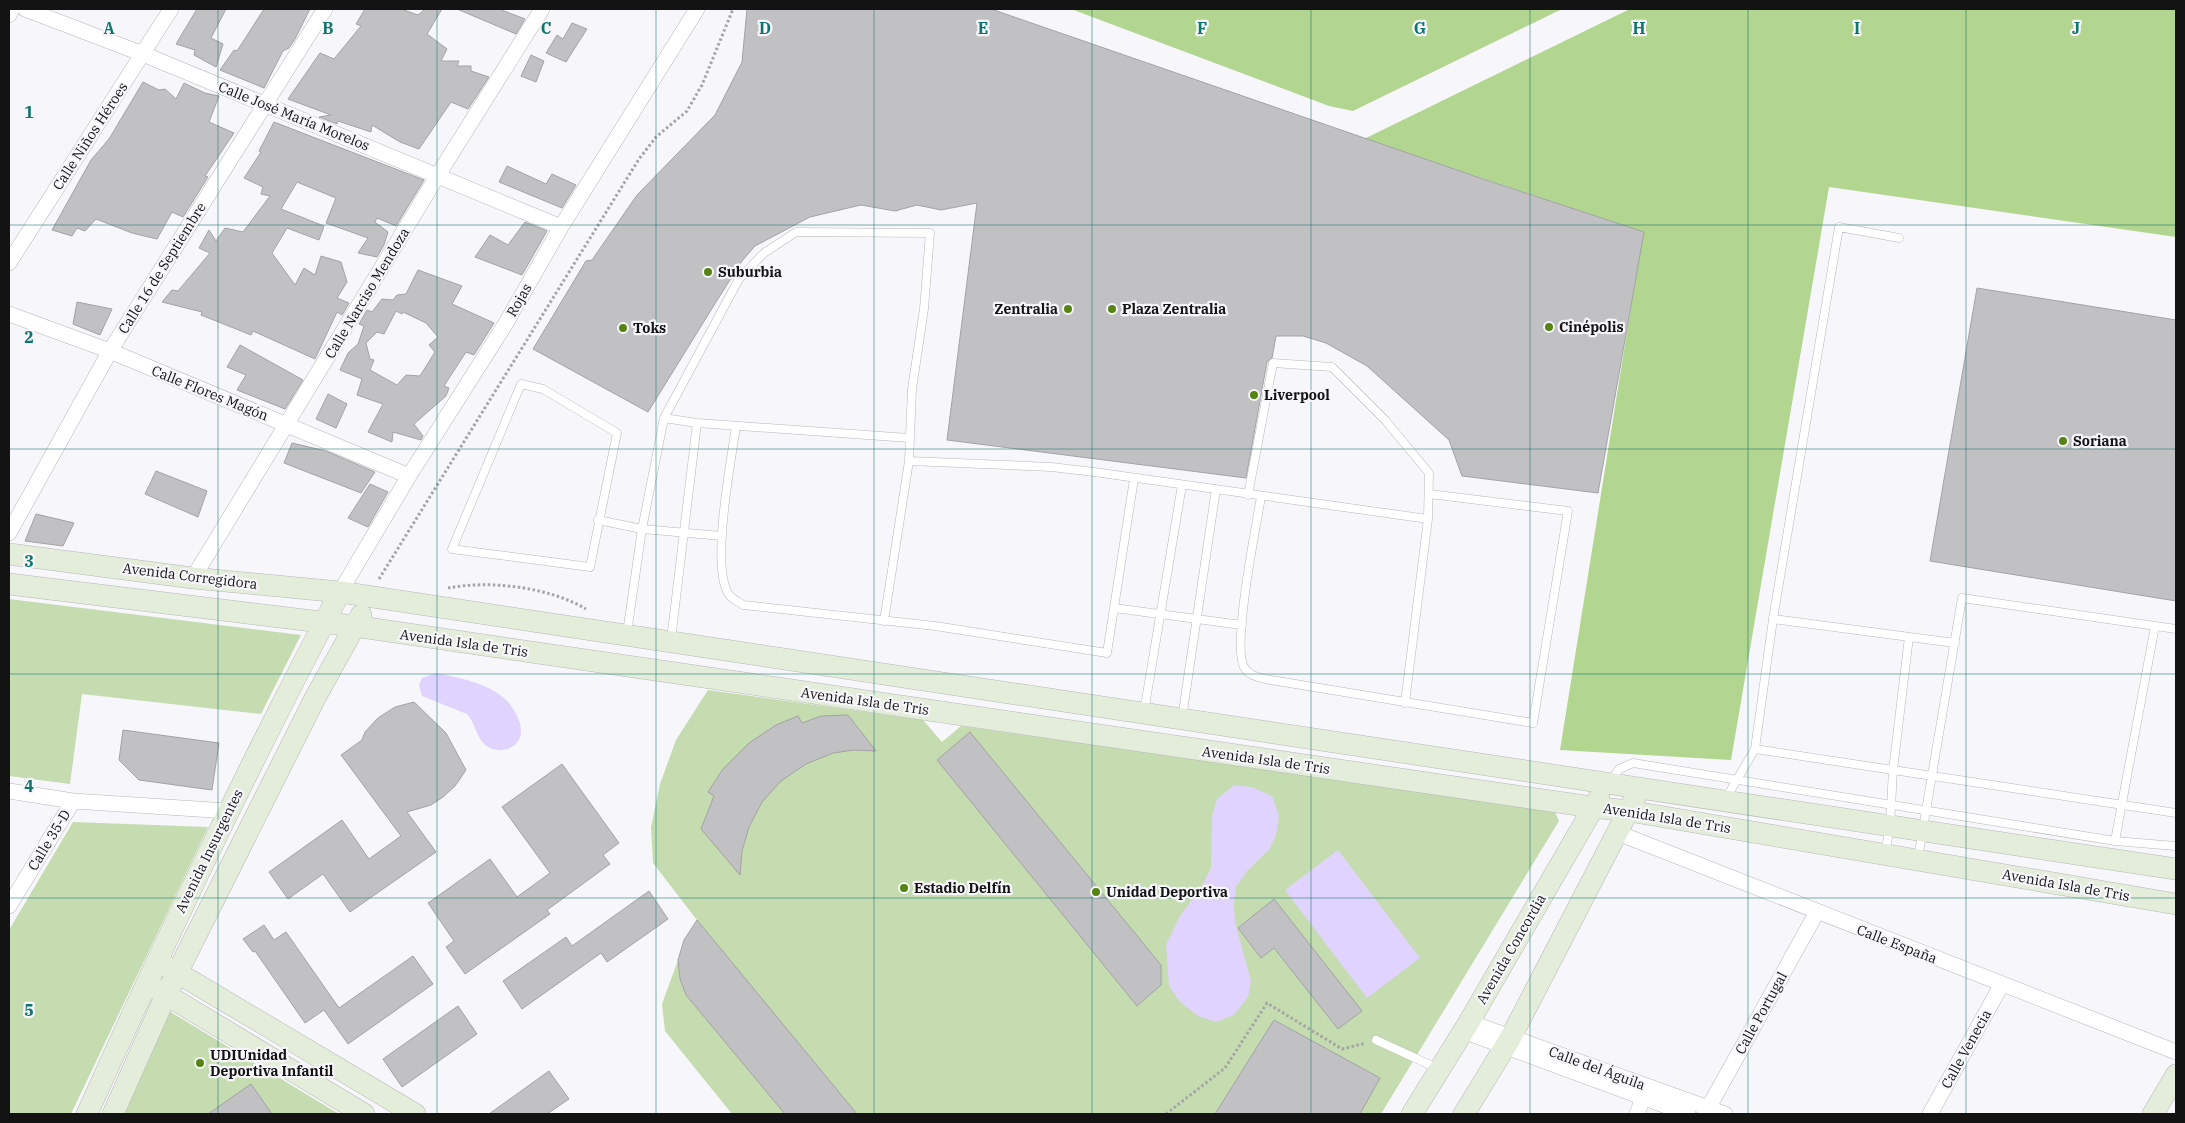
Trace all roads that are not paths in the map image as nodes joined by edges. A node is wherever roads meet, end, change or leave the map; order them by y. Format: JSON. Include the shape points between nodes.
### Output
{"nodes":[{"id":1,"x":12,"y":9,"type":"edge"},
{"id":2,"x":25,"y":9,"type":"edge"},
{"id":3,"x":171,"y":9,"type":"edge"},
{"id":4,"x":325,"y":9,"type":"edge"},
{"id":5,"x":542,"y":9,"type":"edge"},
{"id":6,"x":697,"y":9,"type":"edge"},
{"id":7,"x":9,"y":15,"type":"edge"},
{"id":8,"x":143,"y":54,"type":"junction"},
{"id":9,"x":266,"y":104,"type":"junction"},
{"id":10,"x":438,"y":175,"type":"junction"},
{"id":11,"x":561,"y":227,"type":"junction"},
{"id":12,"x":1899,"y":238,"type":"dead end"},
{"id":13,"x":9,"y":263,"type":"edge"},
{"id":14,"x":9,"y":314,"type":"edge"},
{"id":15,"x":110,"y":351,"type":"junction"},
{"id":16,"x":664,"y":418,"type":"junction"},
{"id":17,"x":698,"y":423,"type":"junction"},
{"id":18,"x":287,"y":424,"type":"junction"},
{"id":19,"x":736,"y":426,"type":"junction"},
{"id":20,"x":909,"y":438,"type":"junction"},
{"id":21,"x":909,"y":461,"type":"junction"},
{"id":22,"x":409,"y":476,"type":"junction"},
{"id":23,"x":1134,"y":479,"type":"junction"},
{"id":24,"x":1182,"y":485,"type":"junction"},
{"id":25,"x":1216,"y":490,"type":"junction"},
{"id":26,"x":1429,"y":494,"type":"junction"},
{"id":27,"x":1248,"y":495,"type":"junction"},
{"id":28,"x":1261,"y":497,"type":"junction"},
{"id":29,"x":1428,"y":519,"type":"junction"},
{"id":30,"x":598,"y":520,"type":"junction"},
{"id":31,"x":642,"y":528,"type":"junction"},
{"id":32,"x":9,"y":533,"type":"edge"},
{"id":33,"x":685,"y":533,"type":"junction"},
{"id":34,"x":722,"y":536,"type":"junction"},
{"id":35,"x":9,"y":554,"type":"edge"},
{"id":36,"x":194,"y":578,"type":"junction"},
{"id":37,"x":9,"y":584,"type":"edge"},
{"id":38,"x":340,"y":592,"type":"junction"},
{"id":39,"x":373,"y":592,"type":"junction"},
{"id":40,"x":1114,"y":608,"type":"junction"},
{"id":41,"x":1160,"y":614,"type":"junction"},
{"id":42,"x":1196,"y":619,"type":"junction"},
{"id":43,"x":1773,"y":619,"type":"junction"},
{"id":44,"x":884,"y":621,"type":"junction"},
{"id":45,"x":323,"y":624,"type":"junction"},
{"id":46,"x":1242,"y":625,"type":"junction"},
{"id":47,"x":354,"y":626,"type":"junction"},
{"id":48,"x":2154,"y":626,"type":"junction"},
{"id":49,"x":2176,"y":629,"type":"edge"},
{"id":50,"x":626,"y":637,"type":"junction"},
{"id":51,"x":1909,"y":637,"type":"junction"},
{"id":52,"x":671,"y":642,"type":"junction"},
{"id":53,"x":1954,"y":643,"type":"junction"},
{"id":54,"x":1404,"y":702,"type":"junction"},
{"id":55,"x":1144,"y":714,"type":"junction"},
{"id":56,"x":1181,"y":720,"type":"junction"},
{"id":57,"x":1755,"y":749,"type":"junction"},
{"id":58,"x":1893,"y":770,"type":"junction"},
{"id":59,"x":1933,"y":777,"type":"junction"},
{"id":60,"x":1738,"y":778,"type":"junction"},
{"id":61,"x":1608,"y":783,"type":"junction"},
{"id":62,"x":1640,"y":788,"type":"junction"},
{"id":63,"x":9,"y":791,"type":"edge"},
{"id":64,"x":73,"y":801,"type":"junction"},
{"id":65,"x":1724,"y":801,"type":"junction"},
{"id":66,"x":1891,"y":804,"type":"junction"},
{"id":67,"x":2122,"y":806,"type":"junction"},
{"id":68,"x":1592,"y":807,"type":"junction"},
{"id":69,"x":228,"y":811,"type":"junction"},
{"id":70,"x":1629,"y":811,"type":"junction"},
{"id":71,"x":2176,"y":813,"type":"edge"},
{"id":72,"x":1925,"y":821,"type":"junction"},
{"id":73,"x":1890,"y":826,"type":"junction"},
{"id":74,"x":1618,"y":833,"type":"junction"},
{"id":75,"x":2056,"y":841,"type":"junction"},
{"id":76,"x":2115,"y":841,"type":"junction"},
{"id":77,"x":2176,"y":846,"type":"edge"},
{"id":78,"x":1885,"y":854,"type":"junction"},
{"id":79,"x":1918,"y":860,"type":"junction"},
{"id":80,"x":2176,"y":869,"type":"edge"},
{"id":81,"x":2176,"y":904,"type":"edge"},
{"id":82,"x":9,"y":906,"type":"edge"},
{"id":83,"x":1817,"y":912,"type":"junction"},
{"id":84,"x":157,"y":960,"type":"junction"},
{"id":85,"x":177,"y":972,"type":"junction"},
{"id":86,"x":146,"y":983,"type":"junction"},
{"id":87,"x":2002,"y":984,"type":"junction"},
{"id":88,"x":166,"y":995,"type":"junction"},
{"id":89,"x":1466,"y":1027,"type":"junction"},
{"id":90,"x":1376,"y":1040,"type":"road end"},
{"id":91,"x":1508,"y":1042,"type":"junction"},
{"id":92,"x":2176,"y":1052,"type":"edge"},
{"id":93,"x":1439,"y":1070,"type":"junction"},
{"id":94,"x":2176,"y":1075,"type":"edge"},
{"id":95,"x":1643,"y":1098,"type":"junction"},
{"id":96,"x":1707,"y":1111,"type":"edge"},
{"id":97,"x":87,"y":1114,"type":"edge"},
{"id":98,"x":113,"y":1114,"type":"edge"},
{"id":99,"x":364,"y":1114,"type":"edge"},
{"id":100,"x":415,"y":1114,"type":"edge"},
{"id":101,"x":1412,"y":1114,"type":"edge"},
{"id":102,"x":1464,"y":1114,"type":"edge"},
{"id":103,"x":1637,"y":1114,"type":"edge"},
{"id":104,"x":1688,"y":1114,"type":"edge"},
{"id":105,"x":1724,"y":1114,"type":"edge"},
{"id":106,"x":1930,"y":1114,"type":"edge"},
{"id":107,"x":2153,"y":1114,"type":"edge"}],
"edges":[{"from":1,"to":7,"type":"street"},
{"from":2,"to":8,"type":"street","name":"Calle José María Morelos"},
{"from":3,"to":8,"type":"street","name":"Calle Niños Héroes"},
{"from":4,"to":9,"type":"street","name":"Calle 16 de Septiembre"},
{"from":5,"to":10,"type":"street","name":"Calle Narciso Mendoza"},
{"from":6,"to":11,"type":"street","name":"Rojas"},
{"from":8,"to":9,"type":"street","name":"Calle José María Morelos"},
{"from":8,"to":13,"type":"street","name":"Calle Niños Héroes"},
{"from":9,"to":10,"type":"street","name":"Calle José María Morelos"},
{"from":9,"to":15,"type":"street","name":"Calle 16 de Septiembre"},
{"from":10,"to":11,"type":"street","name":"Calle José María Morelos"},
{"from":10,"to":18,"type":"street","name":"Calle Narciso Mendoza"},
{"from":11,"to":22,"type":"street","name":"Rojas","via":[[506,323]]},
{"from":12,"to":43,"type":"lane","via":[[1839,227]]},
{"from":14,"to":15,"type":"street","name":"Calle Flores Magón"},
{"from":15,"to":18,"type":"street","name":"Calle Flores Magón"},
{"from":15,"to":32,"type":"street","name":"Calle 16 de Septiembre"},
{"from":16,"to":17,"type":"lane"},
{"from":16,"to":20,"type":"lane","via":[[739,279],[764,253],[796,232],[930,233]]},
{"from":16,"to":31,"type":"lane"},
{"from":17,"to":19,"type":"lane"},
{"from":17,"to":33,"type":"lane"},
{"from":18,"to":22,"type":"street","name":"Calle Flores Magón"},
{"from":18,"to":36,"type":"street","name":"Calle Narciso Mendoza"},
{"from":19,"to":20,"type":"lane"},
{"from":19,"to":34,"type":"lane"},
{"from":20,"to":21,"type":"lane"},
{"from":21,"to":23,"type":"lane","via":[[1050,467]]},
{"from":21,"to":44,"type":"lane"},
{"from":22,"to":38,"type":"street","name":"Rojas"},
{"from":23,"to":24,"type":"lane"},
{"from":23,"to":40,"type":"lane"},
{"from":24,"to":25,"type":"lane"},
{"from":24,"to":41,"type":"lane"},
{"from":25,"to":27,"type":"lane"},
{"from":25,"to":42,"type":"lane"},
{"from":26,"to":27,"type":"lane","via":[[1429,473],[1385,420],[1332,367],[1273,363]]},
{"from":26,"to":29,"type":"lane"},
{"from":26,"to":54,"type":"lane","via":[[1568,511],[1533,723]]},
{"from":27,"to":28,"type":"lane"},
{"from":28,"to":29,"type":"lane"},
{"from":28,"to":46,"type":"lane"},
{"from":29,"to":54,"type":"lane"},
{"from":30,"to":30,"type":"lane","via":[[617,433],[543,389],[521,384],[452,549],[590,566]]},
{"from":30,"to":31,"type":"lane"},
{"from":31,"to":33,"type":"lane"},
{"from":31,"to":50,"type":"lane"},
{"from":33,"to":34,"type":"lane"},
{"from":33,"to":52,"type":"lane"},
{"from":34,"to":44,"type":"lane","via":[[722,573],[728,594],[743,605]]},
{"from":35,"to":36,"type":"main road","name":"Avenida Corregidora"},
{"from":36,"to":38,"type":"main road","name":"Avenida Corregidora"},
{"from":37,"to":45,"type":"main road"},
{"from":38,"to":39,"type":"main road","name":"Avenida Corregidora"},
{"from":38,"to":45,"type":"main road","name":"Avenida Insurgentes"},
{"from":39,"to":47,"type":"main road","name":"Avenida Insurgentes"},
{"from":39,"to":50,"type":"main road","name":"Avenida Isla de Tris"},
{"from":40,"to":41,"type":"lane"},
{"from":40,"to":44,"type":"lane","via":[[1107,653]]},
{"from":41,"to":42,"type":"lane"},
{"from":41,"to":55,"type":"lane"},
{"from":42,"to":46,"type":"lane"},
{"from":42,"to":56,"type":"lane"},
{"from":43,"to":51,"type":"lane"},
{"from":43,"to":57,"type":"lane"},
{"from":45,"to":47,"type":"main road"},
{"from":45,"to":69,"type":"main road","name":"Avenida Insurgentes"},
{"from":46,"to":54,"type":"lane","via":[[1240,656],[1244,668],[1254,676]]},
{"from":47,"to":68,"type":"main road","name":"Avenida Isla de Tris"},
{"from":47,"to":85,"type":"main road","name":"Avenida Insurgentes"},
{"from":48,"to":49,"type":"lane"},
{"from":48,"to":53,"type":"lane","via":[[1962,598]]},
{"from":48,"to":67,"type":"lane"},
{"from":50,"to":52,"type":"main road","name":"Avenida Isla de Tris"},
{"from":51,"to":53,"type":"lane"},
{"from":51,"to":58,"type":"lane"},
{"from":52,"to":55,"type":"main road","name":"Avenida Isla de Tris"},
{"from":53,"to":59,"type":"lane"},
{"from":55,"to":56,"type":"main road","name":"Avenida Isla de Tris"},
{"from":56,"to":61,"type":"main road","name":"Avenida Isla de Tris"},
{"from":57,"to":58,"type":"lane"},
{"from":57,"to":60,"type":"lane"},
{"from":58,"to":59,"type":"lane"},
{"from":58,"to":66,"type":"lane"},
{"from":59,"to":67,"type":"lane"},
{"from":59,"to":72,"type":"lane"},
{"from":60,"to":61,"type":"lane","via":[[1633,763],[1619,769]]},
{"from":60,"to":65,"type":"lane"},
{"from":60,"to":66,"type":"lane"},
{"from":61,"to":62,"type":"main road","name":"Avenida Isla de Tris"},
{"from":61,"to":68,"type":"main road","name":"Avenida Concordia"},
{"from":62,"to":65,"type":"main road","name":"Avenida Isla de Tris"},
{"from":62,"to":70,"type":"main road"},
{"from":63,"to":64,"type":"street"},
{"from":64,"to":69,"type":"street"},
{"from":64,"to":82,"type":"street","name":"Calle 35-D"},
{"from":65,"to":73,"type":"main road","name":"Avenida Isla de Tris"},
{"from":66,"to":72,"type":"lane"},
{"from":66,"to":73,"type":"lane"},
{"from":67,"to":71,"type":"lane"},
{"from":67,"to":76,"type":"lane"},
{"from":68,"to":70,"type":"main road","name":"Avenida Isla de Tris"},
{"from":68,"to":89,"type":"main road","name":"Avenida Concordia"},
{"from":69,"to":84,"type":"main road","name":"Avenida Insurgentes"},
{"from":70,"to":74,"type":"main road"},
{"from":70,"to":78,"type":"main road","name":"Avenida Isla de Tris"},
{"from":72,"to":73,"type":"main road","name":"Avenida Isla de Tris"},
{"from":72,"to":75,"type":"main road","name":"Avenida Isla de Tris"},
{"from":72,"to":79,"type":"lane"},
{"from":73,"to":78,"type":"lane"},
{"from":74,"to":83,"type":"street","name":"Calle España"},
{"from":74,"to":91,"type":"main road"},
{"from":75,"to":76,"type":"lane"},
{"from":75,"to":80,"type":"main road","name":"Avenida Isla de Tris"},
{"from":76,"to":77,"type":"lane"},
{"from":78,"to":79,"type":"main road","name":"Avenida Isla de Tris"},
{"from":79,"to":81,"type":"main road","name":"Avenida Isla de Tris"},
{"from":83,"to":87,"type":"street","name":"Calle España"},
{"from":83,"to":96,"type":"street","name":"Calle Portugal"},
{"from":84,"to":85,"type":"main road"},
{"from":84,"to":86,"type":"main road","name":"Avenida Insurgentes"},
{"from":85,"to":88,"type":"main road","name":"Avenida Insurgentes"},
{"from":85,"to":100,"type":"main road"},
{"from":86,"to":88,"type":"main road"},
{"from":86,"to":97,"type":"main road","name":"Avenida Insurgentes"},
{"from":87,"to":92,"type":"street","name":"Calle España"},
{"from":87,"to":106,"type":"street","name":"Calle Venecia"},
{"from":88,"to":98,"type":"main road","name":"Avenida Insurgentes"},
{"from":88,"to":99,"type":"main road"},
{"from":89,"to":91,"type":"street","name":"Calle del Águila"},
{"from":89,"to":93,"type":"main road","name":"Avenida Concordia"},
{"from":90,"to":93,"type":"lane"},
{"from":91,"to":95,"type":"street","name":"Calle del Águila"},
{"from":91,"to":96,"type":"street","name":"Calle del Águila"},
{"from":91,"to":102,"type":"main road"},
{"from":93,"to":101,"type":"main road","name":"Avenida Concordia"},
{"from":94,"to":107,"type":"main road"},
{"from":95,"to":103,"type":"street"},
{"from":95,"to":104,"type":"street","name":"Calle del Águila"},
{"from":96,"to":105,"type":"street","name":"Calle del Águila"}]}
